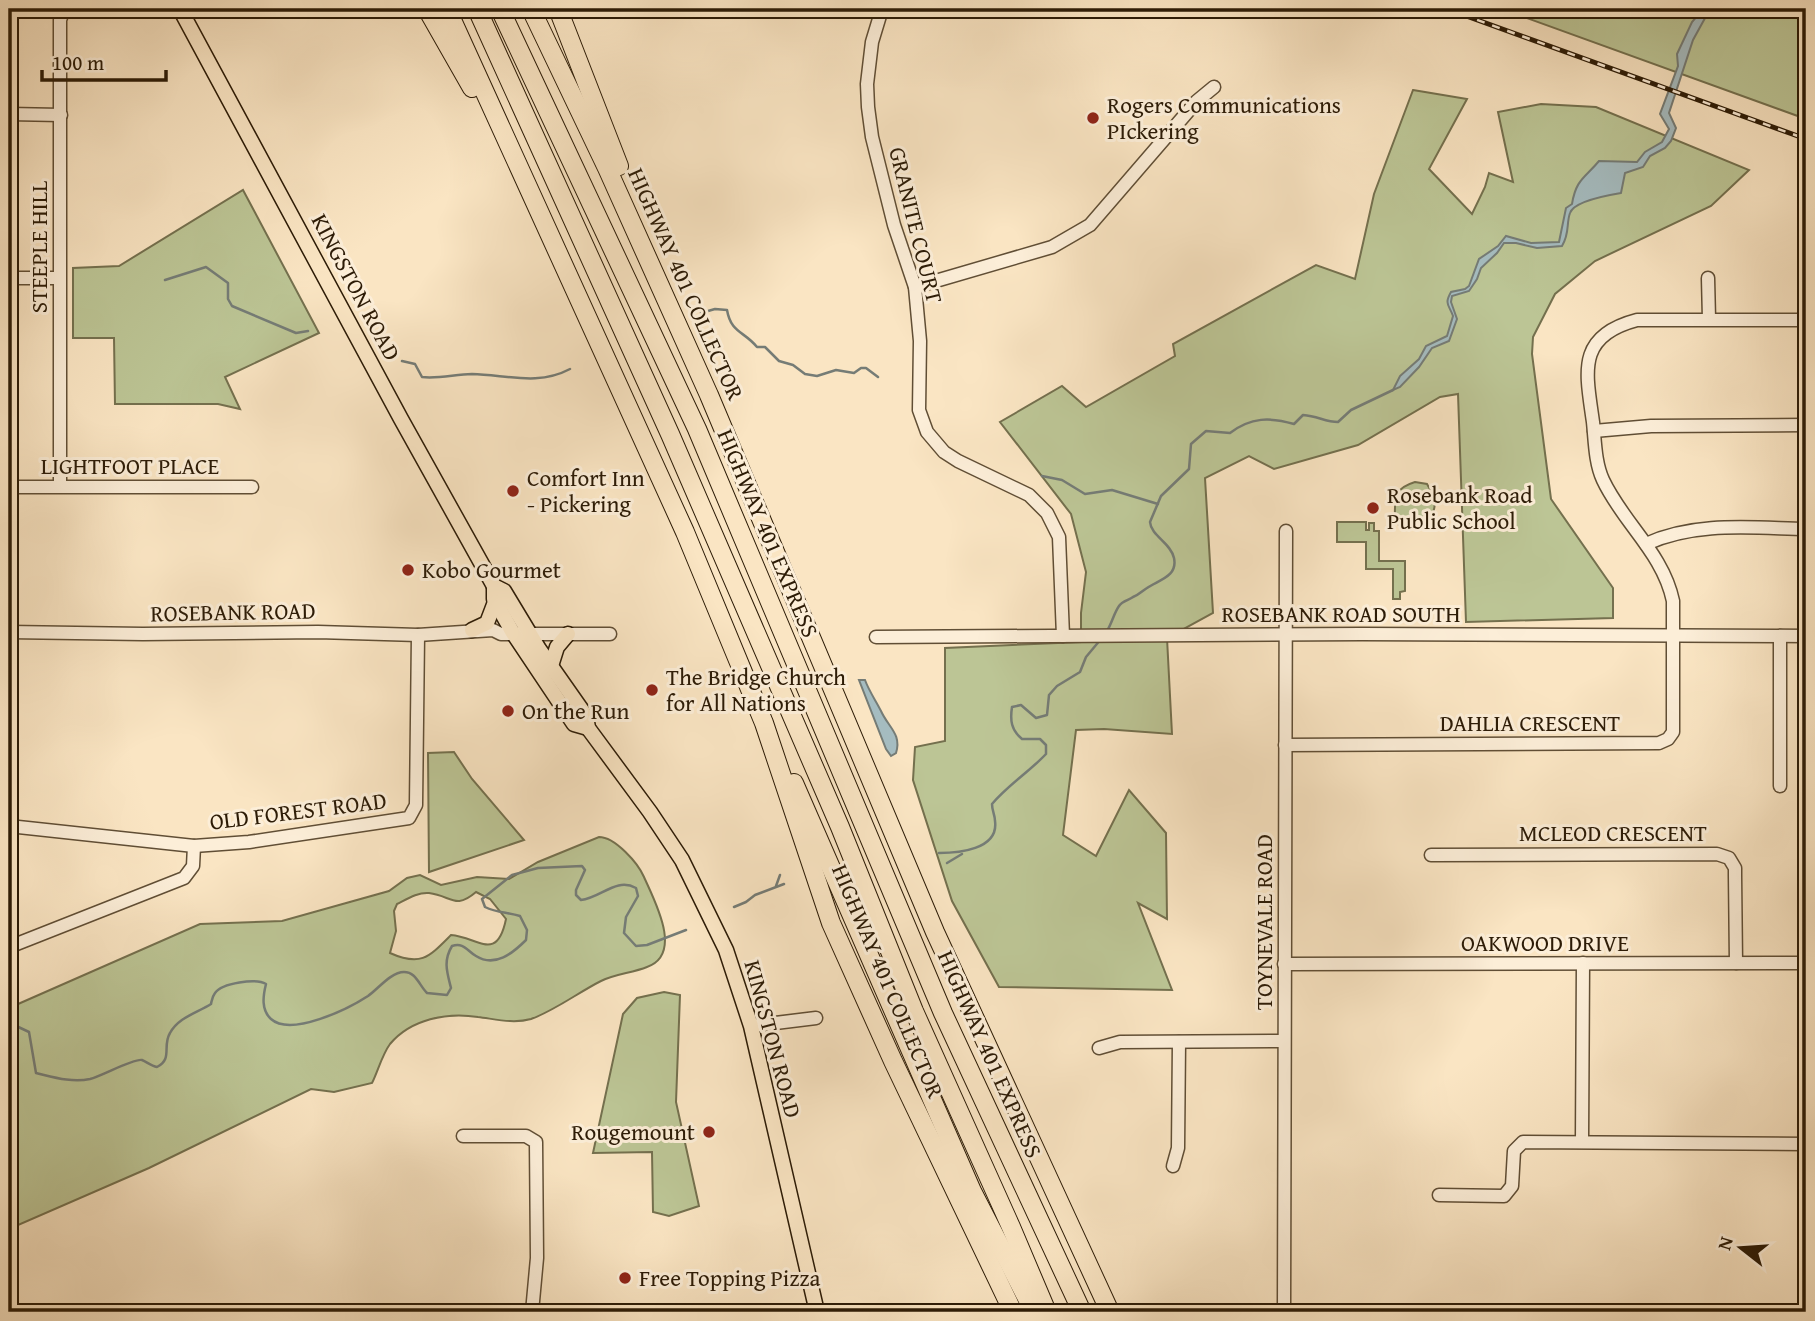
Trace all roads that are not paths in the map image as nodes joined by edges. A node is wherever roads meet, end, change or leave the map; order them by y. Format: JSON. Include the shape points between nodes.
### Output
{"nodes":[{"id":1,"x":64,"y":9,"type":"edge"},
{"id":2,"x":180,"y":9,"type":"edge"},
{"id":3,"x":427,"y":9,"type":"edge"},
{"id":4,"x":447,"y":9,"type":"edge"},
{"id":5,"x":477,"y":9,"type":"edge"},
{"id":6,"x":500,"y":9,"type":"edge"},
{"id":7,"x":531,"y":9,"type":"edge"},
{"id":8,"x":558,"y":9,"type":"edge"},
{"id":9,"x":882,"y":9,"type":"edge"},
{"id":10,"x":1214,"y":87,"type":"dead end"},
{"id":11,"x":9,"y":114,"type":"edge"},
{"id":12,"x":61,"y":115,"type":"junction"},
{"id":13,"x":514,"y":156,"type":"junction"},
{"id":14,"x":9,"y":278,"type":"edge"},
{"id":15,"x":59,"y":278,"type":"junction"},
{"id":16,"x":1708,"y":278,"type":"dead end"},
{"id":17,"x":915,"y":287,"type":"junction"},
{"id":18,"x":663,"y":292,"type":"junction"},
{"id":19,"x":1709,"y":319,"type":"junction"},
{"id":20,"x":1806,"y":320,"type":"edge"},
{"id":21,"x":1806,"y":425,"type":"edge"},
{"id":22,"x":1594,"y":431,"type":"junction"},
{"id":23,"x":60,"y":486,"type":"junction"},
{"id":24,"x":9,"y":487,"type":"edge"},
{"id":25,"x":252,"y":487,"type":"dead end"},
{"id":26,"x":1806,"y":529,"type":"edge"},
{"id":27,"x":1286,"y":531,"type":"dead end"},
{"id":28,"x":1646,"y":544,"type":"junction"},
{"id":29,"x":494,"y":586,"type":"junction"},
{"id":30,"x":495,"y":602,"type":"junction"},
{"id":31,"x":472,"y":630,"type":"junction"},
{"id":32,"x":9,"y":632,"type":"edge"},
{"id":33,"x":457,"y":634,"type":"junction"},
{"id":34,"x":507,"y":634,"type":"junction"},
{"id":35,"x":529,"y":634,"type":"junction"},
{"id":36,"x":568,"y":634,"type":"junction"},
{"id":37,"x":610,"y":634,"type":"dead end"},
{"id":38,"x":1673,"y":634,"type":"junction"},
{"id":39,"x":418,"y":635,"type":"junction"},
{"id":40,"x":1286,"y":635,"type":"junction"},
{"id":41,"x":1063,"y":636,"type":"junction"},
{"id":42,"x":1780,"y":636,"type":"junction"},
{"id":43,"x":1806,"y":636,"type":"edge"},
{"id":44,"x":876,"y":637,"type":"dead end"},
{"id":45,"x":551,"y":666,"type":"junction"},
{"id":46,"x":764,"y":723,"type":"junction"},
{"id":47,"x":588,"y":728,"type":"junction"},
{"id":48,"x":1285,"y":744,"type":"junction"},
{"id":49,"x":1780,"y":786,"type":"dead end"},
{"id":50,"x":9,"y":826,"type":"edge"},
{"id":51,"x":194,"y":846,"type":"junction"},
{"id":52,"x":1431,"y":855,"type":"dead end"},
{"id":53,"x":9,"y":947,"type":"edge"},
{"id":54,"x":1583,"y":963,"type":"junction"},
{"id":55,"x":1736,"y":963,"type":"junction"},
{"id":56,"x":1806,"y":963,"type":"edge"},
{"id":57,"x":1284,"y":964,"type":"junction"},
{"id":58,"x":816,"y":1018,"type":"dead end"},
{"id":59,"x":751,"y":1026,"type":"junction"},
{"id":60,"x":1284,"y":1041,"type":"junction"},
{"id":61,"x":1179,"y":1042,"type":"junction"},
{"id":62,"x":1099,"y":1048,"type":"dead end"},
{"id":63,"x":463,"y":1136,"type":"dead end"},
{"id":64,"x":1582,"y":1141,"type":"junction"},
{"id":65,"x":1806,"y":1144,"type":"edge"},
{"id":66,"x":1173,"y":1166,"type":"dead end"},
{"id":67,"x":1439,"y":1195,"type":"dead end"},
{"id":68,"x":532,"y":1312,"type":"edge"},
{"id":69,"x":817,"y":1312,"type":"edge"},
{"id":70,"x":1013,"y":1312,"type":"edge"},
{"id":71,"x":1034,"y":1312,"type":"edge"},
{"id":72,"x":1047,"y":1312,"type":"edge"},
{"id":73,"x":1082,"y":1312,"type":"edge"},
{"id":74,"x":1110,"y":1312,"type":"edge"},
{"id":75,"x":1284,"y":1312,"type":"edge"}],
"edges":[{"from":1,"to":12,"type":"street","name":"STEEPLE HILL","via":[[60,20]]},
{"from":2,"to":29,"type":"main road","name":"KINGSTON ROAD"},
{"from":3,"to":13,"type":"highway"},
{"from":4,"to":13,"type":"highway","name":"HIGHWAY 401 COLLECTOR"},
{"from":5,"to":72,"type":"highway","via":[[670,434]]},
{"from":6,"to":73,"type":"highway","name":"HIGHWAY 401 EXPRESS","via":[[697,429],[943,1013]]},
{"from":7,"to":18,"type":"highway","name":"HIGHWAY 401 COLLECTOR"},
{"from":8,"to":18,"type":"highway"},
{"from":9,"to":17,"type":"street","name":"GRANITE COURT","via":[[872,42],[868,107],[891,212]]},
{"from":10,"to":17,"type":"street","via":[[1090,225],[1074,236],[1052,247]]},
{"from":11,"to":12,"type":"street"},
{"from":12,"to":15,"type":"street","name":"STEEPLE HILL"},
{"from":13,"to":46,"type":"highway","name":"HIGHWAY 401 COLLECTOR","via":[[685,533]]},
{"from":14,"to":15,"type":"street"},
{"from":15,"to":23,"type":"street","name":"STEEPLE HILL"},
{"from":16,"to":19,"type":"street"},
{"from":17,"to":41,"type":"street","name":"GRANITE COURT","via":[[920,341],[918,405],[927,432],[944,452],[1029,495],[1048,513],[1059,537]]},
{"from":18,"to":74,"type":"highway","name":"HIGHWAY 401 COLLECTOR","via":[[935,932]]},
{"from":19,"to":20,"type":"street","name":"DAHLIA CRESCENT"},
{"from":19,"to":22,"type":"street","name":"DAHLIA CRESCENT","via":[[1637,320],[1601,338],[1586,370]]},
{"from":21,"to":22,"type":"street"},
{"from":22,"to":28,"type":"street","name":"DAHLIA CRESCENT","via":[[1602,478]]},
{"from":23,"to":24,"type":"street","name":"LIGHTFOOT PLACE"},
{"from":23,"to":25,"type":"street","name":"LIGHTFOOT PLACE"},
{"from":26,"to":28,"type":"street","via":[[1706,528],[1675,532]]},
{"from":27,"to":40,"type":"street","name":"TOYNEVALE ROAD"},
{"from":28,"to":38,"type":"street","name":"DAHLIA CRESCENT","via":[[1670,587]]},
{"from":29,"to":30,"type":"main road","name":"KINGSTON ROAD"},
{"from":29,"to":35,"type":"main road","name":"KINGSTON ROAD","via":[[504,591]]},
{"from":30,"to":31,"type":"main road","via":[[487,624]]},
{"from":30,"to":34,"type":"main road","name":"KINGSTON ROAD"},
{"from":31,"to":33,"type":"street","name":"ROSEBANK ROAD"},
{"from":31,"to":34,"type":"street","name":"ROSEBANK ROAD"},
{"from":32,"to":39,"type":"street","name":"ROSEBANK ROAD"},
{"from":33,"to":34,"type":"street","name":"ROSEBANK ROAD","via":[[463,638]]},
{"from":33,"to":39,"type":"street","name":"ROSEBANK ROAD"},
{"from":34,"to":35,"type":"street","name":"ROSEBANK ROAD"},
{"from":34,"to":47,"type":"main road","name":"KINGSTON ROAD","via":[[574,724]]},
{"from":35,"to":36,"type":"street","name":"ROSEBANK ROAD"},
{"from":35,"to":45,"type":"main road","name":"KINGSTON ROAD"},
{"from":36,"to":37,"type":"street","name":"ROSEBANK ROAD"},
{"from":36,"to":45,"type":"main road","via":[[557,647]]},
{"from":38,"to":40,"type":"street","name":"ROSEBANK ROAD SOUTH"},
{"from":38,"to":42,"type":"street","name":"ROSEBANK ROAD SOUTH"},
{"from":38,"to":48,"type":"street","name":"DAHLIA CRESCENT","via":[[1673,732],[1659,744]]},
{"from":39,"to":51,"type":"street","name":"OLD FOREST ROAD","via":[[416,805],[410,818]]},
{"from":40,"to":41,"type":"street","name":"ROSEBANK ROAD SOUTH"},
{"from":40,"to":48,"type":"street","name":"TOYNEVALE ROAD"},
{"from":41,"to":44,"type":"street","name":"ROSEBANK ROAD SOUTH"},
{"from":42,"to":43,"type":"street","name":"ROSEBANK ROAD SOUTH"},
{"from":42,"to":49,"type":"street"},
{"from":45,"to":47,"type":"main road","name":"KINGSTON ROAD","via":[[586,716]]},
{"from":46,"to":70,"type":"highway","name":"HIGHWAY 401 COLLECTOR","via":[[831,923]]},
{"from":46,"to":71,"type":"highway","via":[[799,793],[972,1191]]},
{"from":47,"to":59,"type":"main road","name":"KINGSTON ROAD","via":[[682,860],[726,950]]},
{"from":48,"to":57,"type":"street","name":"TOYNEVALE ROAD"},
{"from":50,"to":51,"type":"street","name":"OLD FOREST ROAD"},
{"from":51,"to":53,"type":"street","via":[[192,866],[184,878]]},
{"from":52,"to":55,"type":"street","name":"MCLEOD CRESCENT","via":[[1717,854],[1729,858],[1735,868]]},
{"from":54,"to":55,"type":"street","name":"OAKWOOD DRIVE"},
{"from":54,"to":57,"type":"street","name":"OAKWOOD DRIVE"},
{"from":54,"to":64,"type":"street"},
{"from":55,"to":56,"type":"street","name":"OAKWOOD DRIVE"},
{"from":57,"to":60,"type":"street","name":"TOYNEVALE ROAD"},
{"from":58,"to":59,"type":"street"},
{"from":59,"to":69,"type":"main road","name":"KINGSTON ROAD"},
{"from":60,"to":61,"type":"street"},
{"from":60,"to":75,"type":"street","name":"TOYNEVALE ROAD"},
{"from":61,"to":62,"type":"street","via":[[1120,1042]]},
{"from":61,"to":66,"type":"street","via":[[1178,1148]]},
{"from":63,"to":68,"type":"street","via":[[526,1136],[536,1142],[537,1258]]},
{"from":64,"to":65,"type":"street"},
{"from":64,"to":67,"type":"street","via":[[1523,1142],[1514,1151],[1511,1186],[1504,1196]]}]}
